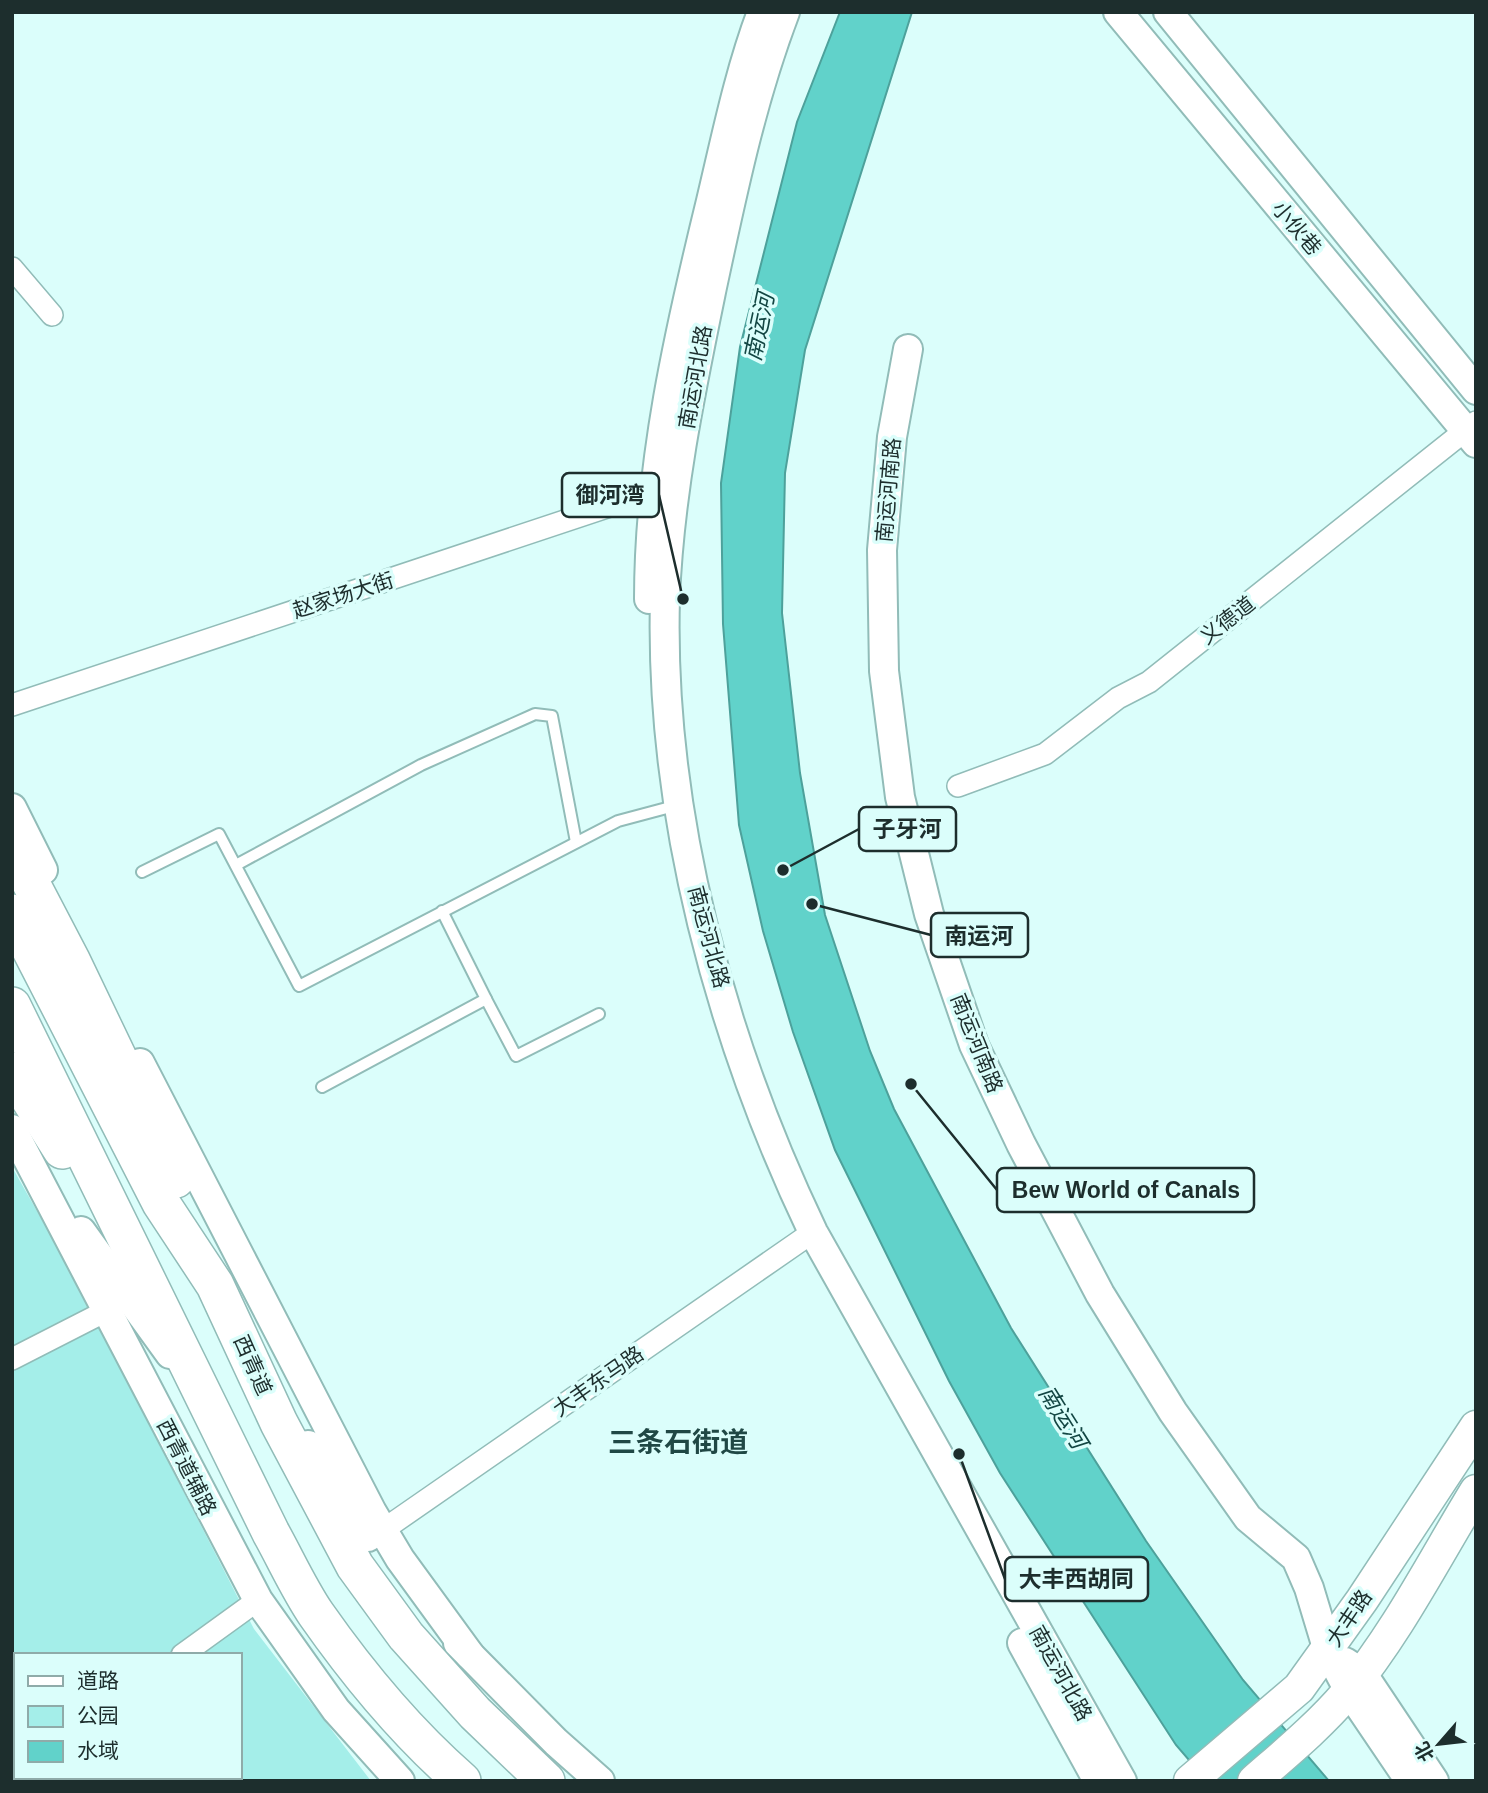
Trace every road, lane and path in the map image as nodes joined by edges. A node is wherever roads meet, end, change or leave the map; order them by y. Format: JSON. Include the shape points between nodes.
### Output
{"nodes":[{"id":1,"x":762,"y":12,"type":"edge"},
{"id":2,"x":785,"y":12,"type":"edge"},
{"id":3,"x":1118,"y":12,"type":"edge"},
{"id":4,"x":1168,"y":12,"type":"edge"},
{"id":5,"x":12,"y":268,"type":"edge"},
{"id":6,"x":52,"y":315,"type":"dead end"},
{"id":7,"x":908,"y":349,"type":"dead end"},
{"id":8,"x":1476,"y":390,"type":"edge"},
{"id":9,"x":1472,"y":432,"type":"edge"},
{"id":10,"x":665,"y":492,"type":"junction"},
{"id":11,"x":12,"y":705,"type":"edge"},
{"id":12,"x":958,"y":786,"type":"dead end"},
{"id":13,"x":670,"y":807,"type":"junction"},
{"id":14,"x":12,"y":808,"type":"edge"},
{"id":15,"x":576,"y":842,"type":"junction"},
{"id":16,"x":12,"y":847,"type":"edge"},
{"id":17,"x":236,"y":865,"type":"junction"},
{"id":18,"x":142,"y":872,"type":"dead end"},
{"id":19,"x":442,"y":911,"type":"junction"},
{"id":20,"x":12,"y":913,"type":"edge"},
{"id":21,"x":486,"y":999,"type":"junction"},
{"id":22,"x":12,"y":1006,"type":"edge"},
{"id":23,"x":599,"y":1014,"type":"dead end"},
{"id":24,"x":12,"y":1071,"type":"edge"},
{"id":25,"x":322,"y":1087,"type":"dead end"},
{"id":26,"x":12,"y":1129,"type":"edge"},
{"id":27,"x":27,"y":1154,"type":"junction"},
{"id":28,"x":806,"y":1237,"type":"junction"},
{"id":29,"x":215,"y":1285,"type":"junction"},
{"id":30,"x":155,"y":1299,"type":"junction"},
{"id":31,"x":103,"y":1306,"type":"junction"},
{"id":32,"x":12,"y":1344,"type":"edge"},
{"id":33,"x":249,"y":1355,"type":"junction"},
{"id":34,"x":12,"y":1359,"type":"edge"},
{"id":35,"x":210,"y":1411,"type":"junction"},
{"id":36,"x":1476,"y":1427,"type":"edge"},
{"id":37,"x":1476,"y":1491,"type":"edge"},
{"id":38,"x":383,"y":1530,"type":"junction"},
{"id":39,"x":258,"y":1600,"type":"junction"},
{"id":40,"x":1328,"y":1651,"type":"junction"},
{"id":41,"x":185,"y":1653,"type":"edge"},
{"id":42,"x":470,"y":1655,"type":"junction"},
{"id":43,"x":1355,"y":1682,"type":"junction"},
{"id":44,"x":400,"y":1781,"type":"edge"},
{"id":45,"x":462,"y":1781,"type":"edge"},
{"id":46,"x":546,"y":1781,"type":"edge"},
{"id":47,"x":600,"y":1781,"type":"edge"},
{"id":48,"x":1098,"y":1781,"type":"edge"},
{"id":49,"x":1122,"y":1781,"type":"edge"},
{"id":50,"x":1191,"y":1781,"type":"edge"},
{"id":51,"x":1254,"y":1781,"type":"edge"},
{"id":52,"x":1410,"y":1781,"type":"edge"},
{"id":53,"x":1434,"y":1781,"type":"edge"}],
"edges":[{"from":1,"to":10,"type":"street","name":"南运河北路","via":[[734,103],[677,341]]},
{"from":2,"to":10,"type":"street","name":"南运河北路","via":[[737,170]]},
{"from":3,"to":9,"type":"street","name":"小伙巷"},
{"from":4,"to":8,"type":"street","name":"小伙巷"},
{"from":5,"to":6,"type":"street"},
{"from":7,"to":40,"type":"street","name":"南运河南路","via":[[892,437],[882,550],[884,671],[900,797],[929,914],[974,1045],[1100,1294],[1173,1412],[1248,1518],[1296,1558]]},
{"from":9,"to":12,"type":"street","name":"义德道","via":[[1149,682],[1118,698],[1045,754]]},
{"from":10,"to":11,"type":"street","name":"赵家场大街"},
{"from":10,"to":13,"type":"street","name":"南运河北路"},
{"from":13,"to":15,"type":"lane","via":[[618,821]]},
{"from":13,"to":28,"type":"street","name":"南运河北路","via":[[739,1047]]},
{"from":14,"to":38,"type":"street","via":[[262,1304]]},
{"from":15,"to":17,"type":"lane","via":[[552,716],[535,714],[421,765]]},
{"from":15,"to":19,"type":"lane"},
{"from":16,"to":29,"type":"highway","via":[[177,1181]]},
{"from":17,"to":18,"type":"lane","via":[[219,834]]},
{"from":17,"to":19,"type":"lane","via":[[299,986]]},
{"from":19,"to":21,"type":"lane"},
{"from":20,"to":29,"type":"highway","name":"西青道","via":[[161,1203]]},
{"from":21,"to":23,"type":"lane","via":[[516,1056]]},
{"from":21,"to":25,"type":"lane"},
{"from":22,"to":30,"type":"highway"},
{"from":24,"to":30,"type":"highway"},
{"from":26,"to":27,"type":"street","name":"西青道辅路"},
{"from":27,"to":31,"type":"street","name":"西青道辅路"},
{"from":27,"to":35,"type":"street"},
{"from":28,"to":38,"type":"street","name":"大丰东马路"},
{"from":28,"to":48,"type":"street","name":"南运河北路"},
{"from":28,"to":49,"type":"street","name":"南运河北路"},
{"from":29,"to":33,"type":"highway","name":"西青道"},
{"from":30,"to":35,"type":"highway"},
{"from":31,"to":32,"type":"street"},
{"from":31,"to":34,"type":"street"},
{"from":31,"to":39,"type":"street","name":"西青道辅路"},
{"from":33,"to":42,"type":"street","via":[[394,1572]]},
{"from":33,"to":46,"type":"highway","name":"西青道","via":[[279,1423],[355,1566],[406,1636],[475,1713]]},
{"from":35,"to":45,"type":"highway","via":[[316,1612],[429,1752]]},
{"from":36,"to":40,"type":"main road","name":"大丰路"},
{"from":37,"to":43,"type":"main road","name":"大丰路"},
{"from":38,"to":42,"type":"street"},
{"from":39,"to":41,"type":"street"},
{"from":39,"to":44,"type":"street","name":"西青道辅路","via":[[336,1710]]},
{"from":40,"to":43,"type":"street"},
{"from":40,"to":50,"type":"main road","name":"大丰路","via":[[1282,1704]]},
{"from":42,"to":47,"type":"street"},
{"from":43,"to":51,"type":"main road","name":"大丰路","via":[[1306,1735]]},
{"from":43,"to":52,"type":"street"},
{"from":43,"to":53,"type":"street"}]}
